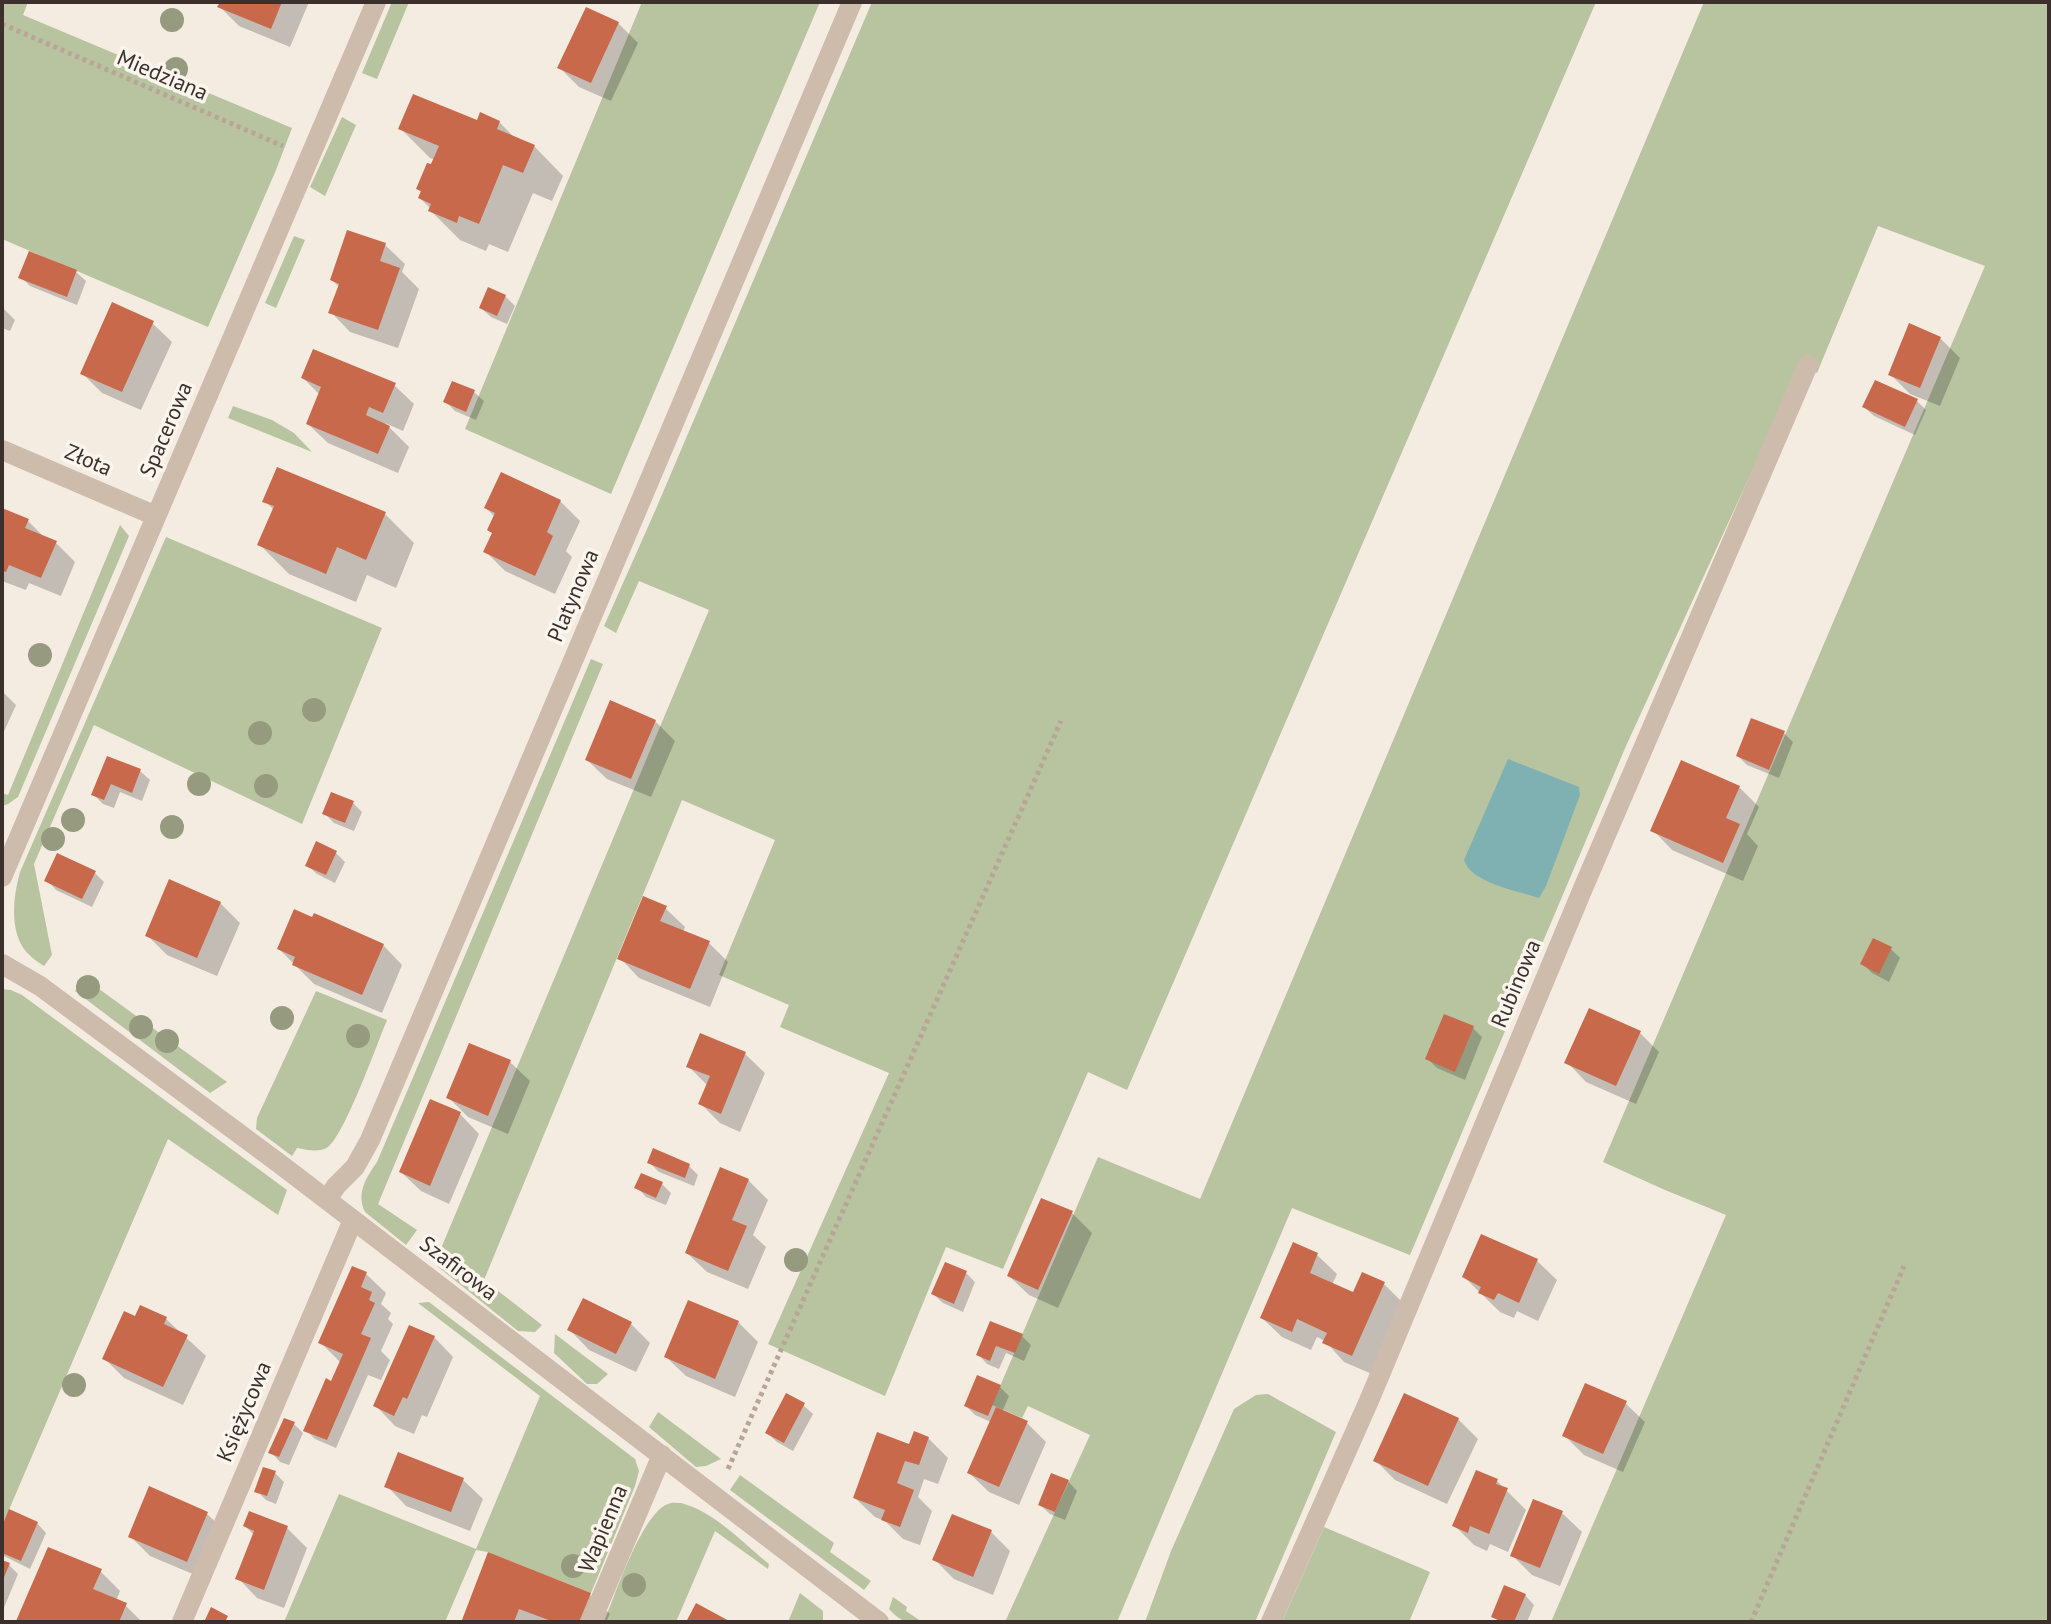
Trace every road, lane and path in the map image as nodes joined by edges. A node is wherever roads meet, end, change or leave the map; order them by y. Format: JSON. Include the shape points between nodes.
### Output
{"nodes":[{"id":1,"x":376,"y":2,"type":"edge"},
{"id":2,"x":852,"y":2,"type":"edge"},
{"id":3,"x":2,"y":24,"type":"edge"},
{"id":4,"x":310,"y":157,"type":"junction"},
{"id":5,"x":1808,"y":365,"type":"dead end"},
{"id":6,"x":2,"y":450,"type":"edge"},
{"id":7,"x":156,"y":516,"type":"junction"},
{"id":8,"x":1061,"y":721,"type":"dead end"},
{"id":9,"x":10,"y":833,"type":"edge"},
{"id":10,"x":2,"y":877,"type":"edge"},
{"id":11,"x":2,"y":964,"type":"edge"},
{"id":12,"x":327,"y":1200,"type":"junction"},
{"id":13,"x":353,"y":1220,"type":"junction"},
{"id":14,"x":1904,"y":1266,"type":"dead end"},
{"id":15,"x":662,"y":1455,"type":"junction"},
{"id":16,"x":713,"y":1493,"type":"junction"},
{"id":17,"x":182,"y":1622,"type":"edge"},
{"id":18,"x":591,"y":1622,"type":"edge"},
{"id":19,"x":879,"y":1622,"type":"edge"},
{"id":20,"x":1271,"y":1622,"type":"edge"},
{"id":21,"x":1751,"y":1622,"type":"edge"}],
"edges":[{"from":1,"to":4,"type":"street","name":"Spacerowa"},
{"from":2,"to":12,"type":"street","name":"Platynowa","via":[[370,1140]]},
{"from":3,"to":4,"type":"path","name":"Miedziana"},
{"from":4,"to":7,"type":"street","name":"Spacerowa"},
{"from":5,"to":20,"type":"street","name":"Rubinowa"},
{"from":6,"to":7,"type":"street","name":"Złota"},
{"from":7,"to":9,"type":"street","name":"Spacerowa"},
{"from":8,"to":16,"type":"path"},
{"from":9,"to":10,"type":"street","name":"Spacerowa"},
{"from":11,"to":12,"type":"street","name":"Szafirowa","via":[[40,986]]},
{"from":12,"to":13,"type":"street","name":"Szafirowa"},
{"from":13,"to":15,"type":"street","name":"Szafirowa"},
{"from":13,"to":17,"type":"street","name":"Księżycowa"},
{"from":14,"to":21,"type":"path"},
{"from":15,"to":16,"type":"street","name":"Szafirowa"},
{"from":15,"to":18,"type":"street","name":"Wapienna"},
{"from":16,"to":19,"type":"street","name":"Szafirowa"}]}
